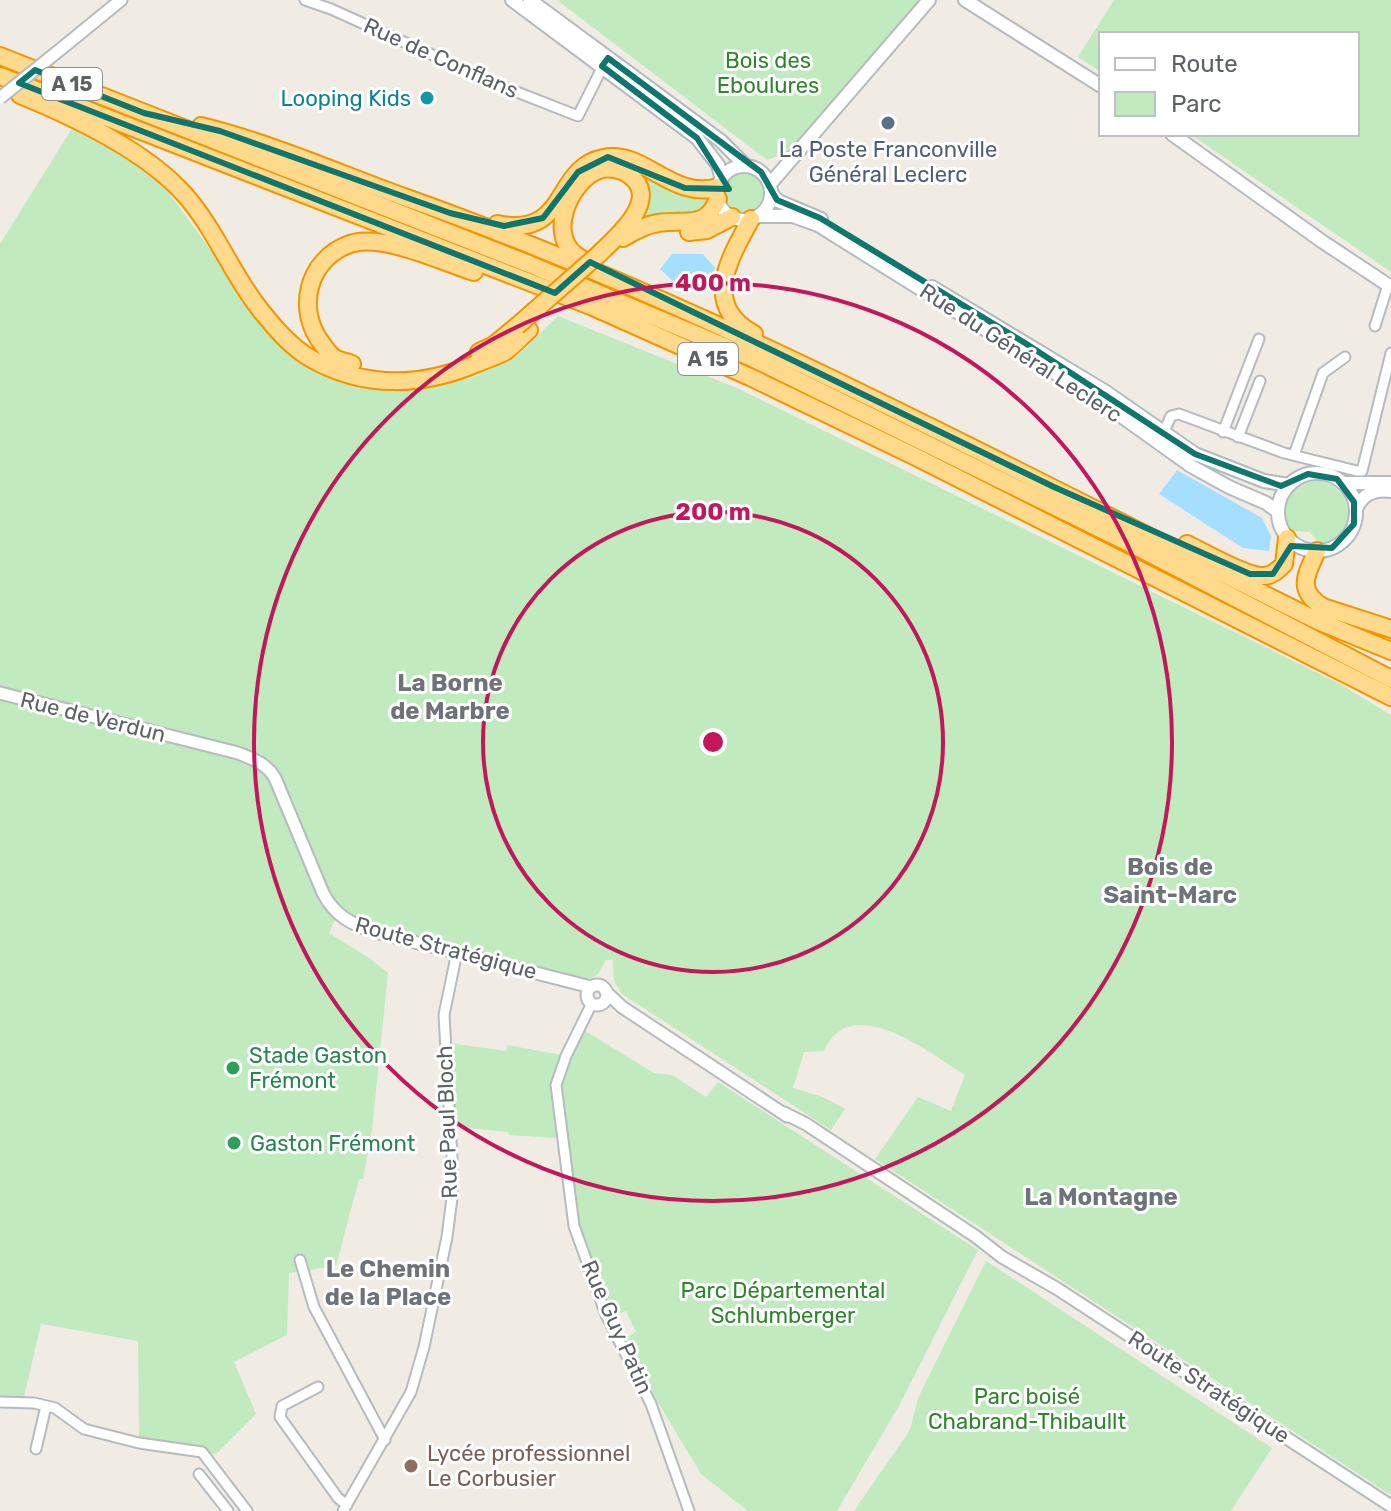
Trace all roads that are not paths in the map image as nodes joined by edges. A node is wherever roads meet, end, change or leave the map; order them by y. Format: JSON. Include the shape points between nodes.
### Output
{"nodes":[{"id":1,"x":121,"y":0,"type":"edge"},
{"id":2,"x":305,"y":0,"type":"edge"},
{"id":3,"x":512,"y":0,"type":"edge"},
{"id":4,"x":530,"y":0,"type":"edge"},
{"id":5,"x":929,"y":0,"type":"edge"},
{"id":6,"x":965,"y":0,"type":"edge"},
{"id":7,"x":0,"y":56,"type":"edge"},
{"id":8,"x":605,"y":62,"type":"junction"},
{"id":9,"x":0,"y":76,"type":"edge"},
{"id":10,"x":1099,"y":85,"type":"edge"},
{"id":11,"x":0,"y":87,"type":"edge"},
{"id":12,"x":0,"y":98,"type":"edge"},
{"id":13,"x":144,"y":113,"type":"junction"},
{"id":14,"x":1175,"y":136,"type":"edge"},
{"id":15,"x":796,"y":154,"type":"junction"},
{"id":16,"x":751,"y":168,"type":"junction"},
{"id":17,"x":719,"y":188,"type":"junction"},
{"id":18,"x":770,"y":189,"type":"junction"},
{"id":19,"x":450,"y":213,"type":"junction"},
{"id":20,"x":732,"y":217,"type":"junction"},
{"id":21,"x":754,"y":218,"type":"junction"},
{"id":22,"x":602,"y":257,"type":"junction"},
{"id":23,"x":509,"y":276,"type":"junction"},
{"id":24,"x":1389,"y":286,"type":"edge"},
{"id":25,"x":667,"y":302,"type":"junction"},
{"id":26,"x":1375,"y":326,"type":"dead end"},
{"id":27,"x":523,"y":328,"type":"junction"},
{"id":28,"x":1259,"y":339,"type":"dead end"},
{"id":29,"x":1391,"y":353,"type":"edge"},
{"id":30,"x":1345,"y":357,"type":"dead end"},
{"id":31,"x":1260,"y":381,"type":"dead end"},
{"id":32,"x":843,"y":383,"type":"junction"},
{"id":33,"x":1166,"y":427,"type":"dead end"},
{"id":34,"x":1223,"y":432,"type":"junction"},
{"id":35,"x":1238,"y":437,"type":"junction"},
{"id":36,"x":1294,"y":455,"type":"junction"},
{"id":37,"x":1343,"y":483,"type":"junction"},
{"id":38,"x":1391,"y":483,"type":"edge"},
{"id":39,"x":1289,"y":485,"type":"junction"},
{"id":40,"x":1054,"y":487,"type":"junction"},
{"id":41,"x":1391,"y":491,"type":"edge"},
{"id":42,"x":1356,"y":509,"type":"junction"},
{"id":43,"x":1277,"y":511,"type":"junction"},
{"id":44,"x":1287,"y":538,"type":"junction"},
{"id":45,"x":1317,"y":551,"type":"junction"},
{"id":46,"x":1391,"y":629,"type":"edge"},
{"id":47,"x":1391,"y":651,"type":"edge"},
{"id":48,"x":1391,"y":679,"type":"edge"},
{"id":49,"x":0,"y":693,"type":"edge"},
{"id":50,"x":1391,"y":697,"type":"edge"},
{"id":51,"x":187,"y":740,"type":"joint"},
{"id":52,"x":457,"y":952,"type":"junction"},
{"id":53,"x":595,"y":996,"type":"junction"},
{"id":54,"x":300,"y":1260,"type":"dead end"},
{"id":55,"x":318,"y":1387,"type":"dead end"},
{"id":56,"x":0,"y":1402,"type":"edge"},
{"id":57,"x":46,"y":1406,"type":"junction"},
{"id":58,"x":385,"y":1440,"type":"junction"},
{"id":59,"x":36,"y":1449,"type":"dead end"},
{"id":60,"x":199,"y":1474,"type":"dead end"},
{"id":61,"x":1391,"y":1506,"type":"edge"},
{"id":62,"x":345,"y":1508,"type":"edge"},
{"id":63,"x":228,"y":1511,"type":"edge"},
{"id":64,"x":247,"y":1511,"type":"edge"},
{"id":65,"x":689,"y":1511,"type":"edge"}],
"edges":[{"from":1,"to":12,"type":"street","bridge":true},
{"from":2,"to":8,"type":"street","name":"Rue de Conflans","via":[[578,116]]},
{"from":3,"to":8,"type":"main road"},
{"from":4,"to":8,"type":"main road"},
{"from":5,"to":15,"type":"main road"},
{"from":6,"to":10,"type":"main road"},
{"from":7,"to":13,"type":"highway","number":"A 15"},
{"from":8,"to":16,"type":"main road","via":[[721,141]]},
{"from":8,"to":17,"type":"main road","via":[[697,138],[718,165]]},
{"from":9,"to":23,"type":"highway","number":"A 15"},
{"from":11,"to":27,"type":"highway","via":[[49,107],[155,167],[185,194],[213,232],[259,309],[293,346],[327,367],[381,382],[431,379],[505,352]]},
{"from":13,"to":19,"type":"highway","via":[[220,131]]},
{"from":13,"to":48,"type":"highway","number":"A 15","via":[[752,358]]},
{"from":14,"to":24,"type":"main road"},
{"from":15,"to":16,"type":"main road","via":[[776,166]]},
{"from":15,"to":18,"type":"main road"},
{"from":16,"to":17,"type":"main road","via":[[732,169]]},
{"from":16,"to":18,"type":"main road"},
{"from":17,"to":19,"type":"highway","via":[[685,188],[630,161],[608,157],[578,172],[549,213],[531,224],[512,227]]},
{"from":17,"to":20,"type":"main road","via":[[722,208]]},
{"from":17,"to":22,"type":"highway","via":[[712,212],[701,220],[637,229]]},
{"from":18,"to":21,"type":"main road","via":[[768,207]]},
{"from":18,"to":39,"type":"main road","name":"Rue du Général Leclerc","via":[[778,201],[820,218],[1106,392],[1195,454],[1264,481]]},
{"from":19,"to":25,"type":"highway"},
{"from":20,"to":21,"type":"main road"},
{"from":20,"to":22,"type":"highway","via":[[702,232],[641,237]]},
{"from":21,"to":32,"type":"highway","via":[[725,276],[728,310],[749,331]]},
{"from":21,"to":43,"type":"main road","name":"Rue du Général Leclerc","via":[[793,216],[818,225],[1103,403],[1191,466]]},
{"from":22,"to":25,"type":"highway","via":[[639,206],[636,182],[612,169],[584,181],[563,217],[562,236],[577,256]]},
{"from":22,"to":27,"type":"highway","bridge":true},
{"from":23,"to":27,"type":"highway","via":[[480,274],[374,242],[350,244],[316,271],[308,289],[310,324],[333,357],[393,373],[449,365]]},
{"from":23,"to":50,"type":"highway","number":"A 15","via":[[593,307],[858,429]]},
{"from":24,"to":26,"type":"street"},
{"from":25,"to":32,"type":"highway"},
{"from":28,"to":34,"type":"street"},
{"from":29,"to":36,"type":"street","via":[[1362,471]]},
{"from":30,"to":36,"type":"street","via":[[1323,373]]},
{"from":31,"to":35,"type":"street"},
{"from":32,"to":40,"type":"highway"},
{"from":33,"to":34,"type":"street","via":[[1175,414]]},
{"from":34,"to":35,"type":"street"},
{"from":35,"to":36,"type":"street"},
{"from":37,"to":38,"type":"main road"},
{"from":37,"to":39,"type":"main road","via":[[1316,473]]},
{"from":37,"to":42,"type":"main road"},
{"from":39,"to":43,"type":"main road"},
{"from":40,"to":44,"type":"highway","via":[[1257,576],[1273,574],[1284,564]]},
{"from":40,"to":47,"type":"highway","via":[[1318,621]]},
{"from":41,"to":42,"type":"main road","via":[[1370,493]]},
{"from":42,"to":45,"type":"main road","via":[[1344,541]]},
{"from":43,"to":44,"type":"main road"},
{"from":44,"to":45,"type":"main road"},
{"from":45,"to":46,"type":"highway","via":[[1305,577],[1314,601]]},
{"from":49,"to":51,"type":"street","name":"Rue de Verdun"},
{"from":51,"to":52,"type":"street","name":"Route Stratégique","via":[[257,760],[271,771],[323,893],[344,920]]},
{"from":52,"to":53,"type":"street","name":"Route Stratégique","via":[[533,970]]},
{"from":52,"to":58,"type":"street","name":"Rue Paul Bloch","via":[[444,1015],[452,1158],[447,1237],[411,1392]]},
{"from":53,"to":61,"type":"street","name":"Route Stratégique","via":[[622,1007],[815,1137],[1005,1252]]},
{"from":53,"to":65,"type":"street","name":"Rue Guy Patin","via":[[556,1085],[574,1226],[606,1315],[651,1404]]},
{"from":54,"to":58,"type":"street","via":[[314,1307]]},
{"from":55,"to":62,"type":"street","via":[[282,1406],[280,1417]]},
{"from":56,"to":57,"type":"street"},
{"from":57,"to":59,"type":"street"},
{"from":57,"to":64,"type":"street","via":[[84,1429],[202,1452]]},
{"from":58,"to":62,"type":"street","name":"Rue Paul Bloch"},
{"from":60,"to":63,"type":"street"}]}
